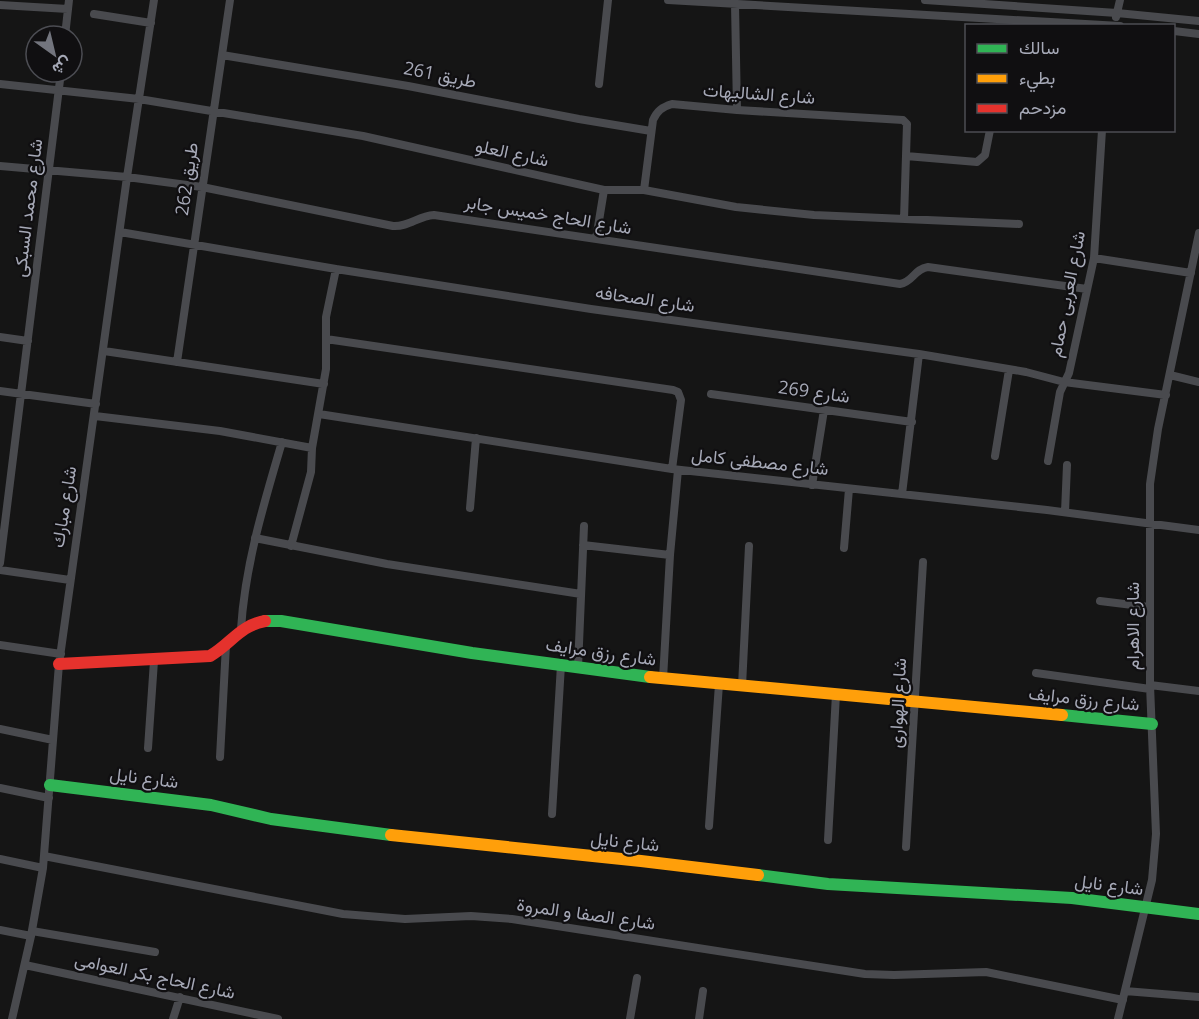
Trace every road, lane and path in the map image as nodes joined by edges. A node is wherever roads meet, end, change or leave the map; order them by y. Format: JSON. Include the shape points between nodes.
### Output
{"nodes":[{"id":1,"x":154,"y":0,"type":"edge"},
{"id":2,"x":230,"y":0,"type":"edge"},
{"id":3,"x":608,"y":0,"type":"edge"},
{"id":4,"x":668,"y":0,"type":"edge"},
{"id":5,"x":926,"y":0,"type":"edge"},
{"id":6,"x":1120,"y":0,"type":"edge"},
{"id":7,"x":986,"y":2,"type":"edge"},
{"id":8,"x":779,"y":3,"type":"edge"},
{"id":9,"x":735,"y":4,"type":"junction"},
{"id":10,"x":0,"y":5,"type":"edge"},
{"id":11,"x":68,"y":5,"type":"edge"},
{"id":12,"x":1117,"y":13,"type":"junction"},
{"id":13,"x":94,"y":14,"type":"dead end"},
{"id":14,"x":1199,"y":21,"type":"edge"},
{"id":15,"x":151,"y":23,"type":"junction"},
{"id":16,"x":66,"y":24,"type":"edge"},
{"id":17,"x":1100,"y":24,"type":"edge"},
{"id":18,"x":1115,"y":24,"type":"edge"},
{"id":19,"x":1175,"y":31,"type":"edge"},
{"id":20,"x":1199,"y":34,"type":"edge"},
{"id":21,"x":222,"y":55,"type":"junction"},
{"id":22,"x":0,"y":84,"type":"edge"},
{"id":23,"x":60,"y":84,"type":"edge"},
{"id":24,"x":599,"y":84,"type":"dead end"},
{"id":25,"x":59,"y":90,"type":"junction"},
{"id":26,"x":139,"y":99,"type":"junction"},
{"id":27,"x":214,"y":110,"type":"junction"},
{"id":28,"x":737,"y":110,"type":"junction"},
{"id":29,"x":651,"y":130,"type":"junction"},
{"id":30,"x":990,"y":132,"type":"edge"},
{"id":31,"x":1102,"y":132,"type":"edge"},
{"id":32,"x":906,"y":156,"type":"junction"},
{"id":33,"x":0,"y":166,"type":"edge"},
{"id":34,"x":49,"y":169,"type":"junction"},
{"id":35,"x":127,"y":177,"type":"junction"},
{"id":36,"x":202,"y":187,"type":"junction"},
{"id":37,"x":604,"y":190,"type":"junction"},
{"id":38,"x":644,"y":190,"type":"junction"},
{"id":39,"x":904,"y":219,"type":"junction"},
{"id":40,"x":1019,"y":224,"type":"dead end"},
{"id":41,"x":120,"y":232,"type":"junction"},
{"id":42,"x":1199,"y":237,"type":"edge"},
{"id":43,"x":596,"y":239,"type":"junction"},
{"id":44,"x":194,"y":244,"type":"junction"},
{"id":45,"x":1094,"y":258,"type":"junction"},
{"id":46,"x":336,"y":269,"type":"junction"},
{"id":47,"x":1191,"y":273,"type":"junction"},
{"id":48,"x":1087,"y":289,"type":"junction"},
{"id":49,"x":0,"y":337,"type":"edge"},
{"id":50,"x":326,"y":339,"type":"junction"},
{"id":51,"x":27,"y":341,"type":"junction"},
{"id":52,"x":104,"y":351,"type":"junction"},
{"id":53,"x":920,"y":354,"type":"junction"},
{"id":54,"x":177,"y":362,"type":"junction"},
{"id":55,"x":1009,"y":370,"type":"junction"},
{"id":56,"x":1170,"y":375,"type":"junction"},
{"id":57,"x":1064,"y":382,"type":"junction"},
{"id":58,"x":1199,"y":382,"type":"edge"},
{"id":59,"x":324,"y":384,"type":"junction"},
{"id":60,"x":0,"y":391,"type":"edge"},
{"id":61,"x":21,"y":394,"type":"junction"},
{"id":62,"x":711,"y":394,"type":"dead end"},
{"id":63,"x":1166,"y":395,"type":"junction"},
{"id":64,"x":96,"y":404,"type":"junction"},
{"id":65,"x":824,"y":410,"type":"junction"},
{"id":66,"x":319,"y":414,"type":"junction"},
{"id":67,"x":95,"y":416,"type":"junction"},
{"id":68,"x":912,"y":422,"type":"junction"},
{"id":69,"x":476,"y":438,"type":"junction"},
{"id":70,"x":282,"y":442,"type":"junction"},
{"id":71,"x":312,"y":448,"type":"junction"},
{"id":72,"x":994,"y":456,"type":"dead end"},
{"id":73,"x":1048,"y":461,"type":"dead end"},
{"id":74,"x":1067,"y":465,"type":"dead end"},
{"id":75,"x":675,"y":470,"type":"junction"},
{"id":76,"x":812,"y":485,"type":"junction"},
{"id":77,"x":849,"y":489,"type":"junction"},
{"id":78,"x":903,"y":494,"type":"junction"},
{"id":79,"x":470,"y":508,"type":"dead end"},
{"id":80,"x":1065,"y":512,"type":"junction"},
{"id":81,"x":1149,"y":524,"type":"junction"},
{"id":82,"x":584,"y":526,"type":"dead end"},
{"id":83,"x":1199,"y":530,"type":"edge"},
{"id":84,"x":255,"y":538,"type":"junction"},
{"id":85,"x":583,"y":545,"type":"junction"},
{"id":86,"x":291,"y":546,"type":"junction"},
{"id":87,"x":749,"y":546,"type":"dead end"},
{"id":88,"x":844,"y":548,"type":"dead end"},
{"id":89,"x":670,"y":555,"type":"junction"},
{"id":90,"x":923,"y":562,"type":"dead end"},
{"id":91,"x":0,"y":563,"type":"edge"},
{"id":92,"x":0,"y":570,"type":"edge"},
{"id":93,"x":70,"y":580,"type":"junction"},
{"id":94,"x":581,"y":594,"type":"junction"},
{"id":95,"x":1100,"y":601,"type":"dead end"},
{"id":96,"x":1149,"y":607,"type":"junction"},
{"id":97,"x":241,"y":629,"type":"junction"},
{"id":98,"x":0,"y":645,"type":"edge"},
{"id":99,"x":226,"y":645,"type":"junction"},
{"id":100,"x":60,"y":659,"type":"junction"},
{"id":101,"x":154,"y":660,"type":"junction"},
{"id":102,"x":561,"y":665,"type":"junction"},
{"id":103,"x":578,"y":667,"type":"junction"},
{"id":104,"x":1036,"y":673,"type":"dead end"},
{"id":105,"x":663,"y":679,"type":"junction"},
{"id":106,"x":719,"y":684,"type":"junction"},
{"id":107,"x":742,"y":686,"type":"junction"},
{"id":108,"x":1150,"y":687,"type":"junction"},
{"id":109,"x":1199,"y":691,"type":"edge"},
{"id":110,"x":836,"y":694,"type":"junction"},
{"id":111,"x":915,"y":702,"type":"junction"},
{"id":112,"x":1152,"y":724,"type":"junction"},
{"id":113,"x":0,"y":729,"type":"edge"},
{"id":114,"x":53,"y":740,"type":"junction"},
{"id":115,"x":148,"y":748,"type":"dead end"},
{"id":116,"x":220,"y":757,"type":"dead end"},
{"id":117,"x":50,"y":784,"type":"junction"},
{"id":118,"x":0,"y":788,"type":"edge"},
{"id":119,"x":48,"y":798,"type":"junction"},
{"id":120,"x":552,"y":813,"type":"dead end"},
{"id":121,"x":710,"y":826,"type":"dead end"},
{"id":122,"x":828,"y":840,"type":"dead end"},
{"id":123,"x":906,"y":847,"type":"dead end"},
{"id":124,"x":44,"y":856,"type":"junction"},
{"id":125,"x":0,"y":859,"type":"edge"},
{"id":126,"x":43,"y":868,"type":"junction"},
{"id":127,"x":1145,"y":907,"type":"junction"},
{"id":128,"x":1199,"y":914,"type":"edge"},
{"id":129,"x":0,"y":930,"type":"edge"},
{"id":130,"x":32,"y":934,"type":"junction"},
{"id":131,"x":155,"y":952,"type":"dead end"},
{"id":132,"x":25,"y":965,"type":"junction"},
{"id":133,"x":637,"y":978,"type":"dead end"},
{"id":134,"x":704,"y":991,"type":"dead end"},
{"id":135,"x":1124,"y":995,"type":"junction"},
{"id":136,"x":180,"y":997,"type":"junction"},
{"id":137,"x":1199,"y":997,"type":"edge"},
{"id":138,"x":251,"y":1016,"type":"edge"},
{"id":139,"x":12,"y":1019,"type":"edge"},
{"id":140,"x":173,"y":1019,"type":"edge"},
{"id":141,"x":278,"y":1019,"type":"edge"},
{"id":142,"x":630,"y":1019,"type":"edge"},
{"id":143,"x":699,"y":1019,"type":"edge"},
{"id":144,"x":1118,"y":1019,"type":"edge"}],
"edges":[{"from":1,"to":15,"type":"street","name":"شارع مبارك"},
{"from":2,"to":21,"type":"street","name":"طريق 262"},
{"from":3,"to":24,"type":"street"},
{"from":4,"to":9,"type":"street"},
{"from":5,"to":7,"type":"street"},
{"from":6,"to":12,"type":"street"},
{"from":7,"to":12,"type":"street"},
{"from":8,"to":9,"type":"street"},
{"from":8,"to":17,"type":"street"},
{"from":9,"to":28,"type":"street"},
{"from":10,"to":11,"type":"street"},
{"from":11,"to":16,"type":"street"},
{"from":12,"to":14,"type":"street"},
{"from":12,"to":18,"type":"street"},
{"from":13,"to":15,"type":"street"},
{"from":15,"to":26,"type":"street","name":"شارع مبارك"},
{"from":19,"to":20,"type":"street"},
{"from":21,"to":27,"type":"street","name":"طريق 262"},
{"from":21,"to":29,"type":"street","name":"طريق 261"},
{"from":22,"to":25,"type":"street","name":"شارع العلو"},
{"from":23,"to":25,"type":"street","name":"شارع محمد السبكى"},
{"from":25,"to":26,"type":"street","name":"شارع العلو"},
{"from":25,"to":34,"type":"street","name":"شارع محمد السبكى"},
{"from":26,"to":27,"type":"street","name":"شارع العلو"},
{"from":26,"to":35,"type":"street","name":"شارع مبارك"},
{"from":27,"to":36,"type":"street","name":"طريق 262"},
{"from":27,"to":37,"type":"street","name":"شارع العلو","via":[[380,139]]},
{"from":28,"to":29,"type":"street","name":"شارع الشاليهات","via":[[672,104],[657,113]]},
{"from":28,"to":32,"type":"street","name":"شارع الشاليهات","via":[[905,121]]},
{"from":29,"to":38,"type":"street","name":"شارع الشاليهات"},
{"from":30,"to":32,"type":"street","via":[[985,155],[977,162]]},
{"from":31,"to":45,"type":"street","name":"شارع العربى حمام"},
{"from":32,"to":39,"type":"street","name":"شارع الشاليهات"},
{"from":33,"to":34,"type":"street","name":"شارع الحاج خميس جابر"},
{"from":34,"to":35,"type":"street","name":"شارع الحاج خميس جابر"},
{"from":34,"to":51,"type":"street","name":"شارع محمد السبكى"},
{"from":35,"to":36,"type":"street","name":"شارع الحاج خميس جابر"},
{"from":35,"to":41,"type":"street","name":"شارع مبارك"},
{"from":36,"to":43,"type":"street","name":"شارع الحاج خميس جابر","via":[[393,226],[434,215]]},
{"from":36,"to":44,"type":"street","name":"طريق 262"},
{"from":37,"to":38,"type":"street","name":"شارع العلو"},
{"from":37,"to":43,"type":"street"},
{"from":38,"to":39,"type":"street","name":"شارع العلو","via":[[736,207]]},
{"from":39,"to":40,"type":"street","name":"شارع العلو"},
{"from":41,"to":44,"type":"street","name":"شارع الصحافه"},
{"from":41,"to":52,"type":"street","name":"شارع مبارك"},
{"from":42,"to":47,"type":"street","name":"شارع الاهرام"},
{"from":43,"to":48,"type":"street","name":"شارع الحاج خميس جابر","via":[[900,284],[928,267]]},
{"from":44,"to":46,"type":"street","name":"شارع الصحافه"},
{"from":44,"to":54,"type":"street","name":"طريق 262"},
{"from":45,"to":47,"type":"street"},
{"from":45,"to":48,"type":"street","name":"شارع العربى حمام"},
{"from":46,"to":50,"type":"street","via":[[326,317]]},
{"from":46,"to":53,"type":"street","name":"شارع الصحافه"},
{"from":47,"to":56,"type":"street","name":"شارع الاهرام"},
{"from":48,"to":57,"type":"street","name":"شارع العربى حمام"},
{"from":49,"to":51,"type":"street"},
{"from":50,"to":59,"type":"street"},
{"from":50,"to":75,"type":"street","via":[[673,390],[681,400]]},
{"from":51,"to":61,"type":"street","name":"شارع محمد السبكى"},
{"from":52,"to":54,"type":"street"},
{"from":52,"to":64,"type":"street","name":"شارع مبارك"},
{"from":53,"to":55,"type":"street","name":"شارع الصحافه"},
{"from":53,"to":68,"type":"street"},
{"from":54,"to":59,"type":"street"},
{"from":55,"to":57,"type":"street","name":"شارع الصحافه"},
{"from":55,"to":72,"type":"street"},
{"from":56,"to":58,"type":"street"},
{"from":56,"to":63,"type":"street","name":"شارع الاهرام"},
{"from":57,"to":63,"type":"street","name":"شارع الصحافه"},
{"from":57,"to":73,"type":"street","name":"شارع العربى حمام"},
{"from":59,"to":66,"type":"street"},
{"from":60,"to":61,"type":"street"},
{"from":61,"to":64,"type":"street"},
{"from":61,"to":91,"type":"street","name":"شارع محمد السبكى"},
{"from":62,"to":65,"type":"street","name":"شارع 269"},
{"from":63,"to":81,"type":"street","name":"شارع الاهرام","via":[[1150,484]]},
{"from":64,"to":67,"type":"street","name":"شارع مبارك"},
{"from":65,"to":68,"type":"street","name":"شارع 269"},
{"from":65,"to":76,"type":"street"},
{"from":66,"to":69,"type":"street","name":"شارع مصطفى كامل"},
{"from":66,"to":71,"type":"street"},
{"from":67,"to":70,"type":"street"},
{"from":67,"to":93,"type":"street","name":"شارع مبارك"},
{"from":68,"to":78,"type":"street"},
{"from":69,"to":75,"type":"street","name":"شارع مصطفى كامل"},
{"from":69,"to":79,"type":"street"},
{"from":70,"to":71,"type":"street"},
{"from":70,"to":84,"type":"street"},
{"from":71,"to":86,"type":"street","via":[[311,472]]},
{"from":74,"to":80,"type":"street"},
{"from":75,"to":76,"type":"street","name":"شارع مصطفى كامل"},
{"from":75,"to":89,"type":"street"},
{"from":76,"to":77,"type":"street","name":"شارع مصطفى كامل"},
{"from":77,"to":78,"type":"street","name":"شارع مصطفى كامل"},
{"from":77,"to":88,"type":"street"},
{"from":78,"to":80,"type":"street","name":"شارع مصطفى كامل"},
{"from":80,"to":81,"type":"street","name":"شارع مصطفى كامل"},
{"from":81,"to":83,"type":"street","name":"شارع مصطفى كامل"},
{"from":81,"to":96,"type":"street","name":"شارع الاهرام"},
{"from":82,"to":85,"type":"street"},
{"from":84,"to":86,"type":"street"},
{"from":84,"to":97,"type":"street"},
{"from":85,"to":89,"type":"street"},
{"from":85,"to":94,"type":"street"},
{"from":86,"to":94,"type":"street"},
{"from":87,"to":107,"type":"street"},
{"from":89,"to":105,"type":"street"},
{"from":90,"to":111,"type":"street","name":"شارع الهوارى"},
{"from":92,"to":93,"type":"street"},
{"from":93,"to":100,"type":"street","name":"شارع مبارك"},
{"from":94,"to":103,"type":"street"},
{"from":95,"to":96,"type":"street"},
{"from":96,"to":108,"type":"street","name":"شارع الاهرام"},
{"from":97,"to":99,"type":"street"},
{"from":97,"to":102,"type":"street","name":"شارع رزق مرايف","via":[[256,621],[281,621]]},
{"from":98,"to":100,"type":"street"},
{"from":99,"to":101,"type":"street","via":[[210,656]]},
{"from":99,"to":116,"type":"street"},
{"from":100,"to":101,"type":"street"},
{"from":100,"to":114,"type":"street","name":"شارع مبارك"},
{"from":101,"to":115,"type":"street"},
{"from":102,"to":103,"type":"street","name":"شارع رزق مرايف"},
{"from":102,"to":120,"type":"street"},
{"from":103,"to":105,"type":"street","name":"شارع رزق مرايف"},
{"from":104,"to":108,"type":"street"},
{"from":105,"to":106,"type":"street","name":"شارع رزق مرايف"},
{"from":106,"to":107,"type":"street","name":"شارع رزق مرايف"},
{"from":106,"to":121,"type":"street"},
{"from":107,"to":110,"type":"street","name":"شارع رزق مرايف"},
{"from":108,"to":109,"type":"street"},
{"from":108,"to":112,"type":"street","name":"شارع الاهرام"},
{"from":110,"to":111,"type":"street","name":"شارع رزق مرايف"},
{"from":110,"to":122,"type":"street"},
{"from":111,"to":112,"type":"street","name":"شارع رزق مرايف"},
{"from":111,"to":123,"type":"street","name":"شارع الهوارى"},
{"from":112,"to":127,"type":"street","name":"شارع الاهرام","via":[[1156,834]]},
{"from":113,"to":114,"type":"street"},
{"from":114,"to":117,"type":"street","name":"شارع مبارك"},
{"from":117,"to":119,"type":"street","name":"شارع مبارك"},
{"from":117,"to":127,"type":"street","name":"شارع نايل","via":[[432,841],[838,885],[1015,893]]},
{"from":118,"to":119,"type":"street"},
{"from":119,"to":124,"type":"street","name":"شارع مبارك"},
{"from":124,"to":126,"type":"street","name":"شارع مبارك"},
{"from":124,"to":135,"type":"street","name":"شارع الصفا و المروة","via":[[342,914],[512,919],[846,971],[894,975],[986,972]]},
{"from":125,"to":126,"type":"street"},
{"from":126,"to":130,"type":"street","name":"شارع مبارك"},
{"from":127,"to":128,"type":"street","name":"شارع نايل"},
{"from":127,"to":135,"type":"street","name":"شارع الاهرام"},
{"from":129,"to":130,"type":"street"},
{"from":130,"to":131,"type":"street"},
{"from":130,"to":132,"type":"street","name":"شارع مبارك"},
{"from":132,"to":136,"type":"street","name":"شارع الحاج بكر العوامى"},
{"from":132,"to":139,"type":"street","name":"شارع مبارك"},
{"from":133,"to":142,"type":"street"},
{"from":134,"to":143,"type":"street"},
{"from":135,"to":137,"type":"street","name":"شارع الصفا و المروة"},
{"from":135,"to":144,"type":"street","name":"شارع الاهرام"},
{"from":136,"to":138,"type":"street","name":"شارع الحاج بكر العوامى"},
{"from":136,"to":140,"type":"street"},
{"from":138,"to":141,"type":"street","name":"شارع الحاج بكر العوامى"}]}
